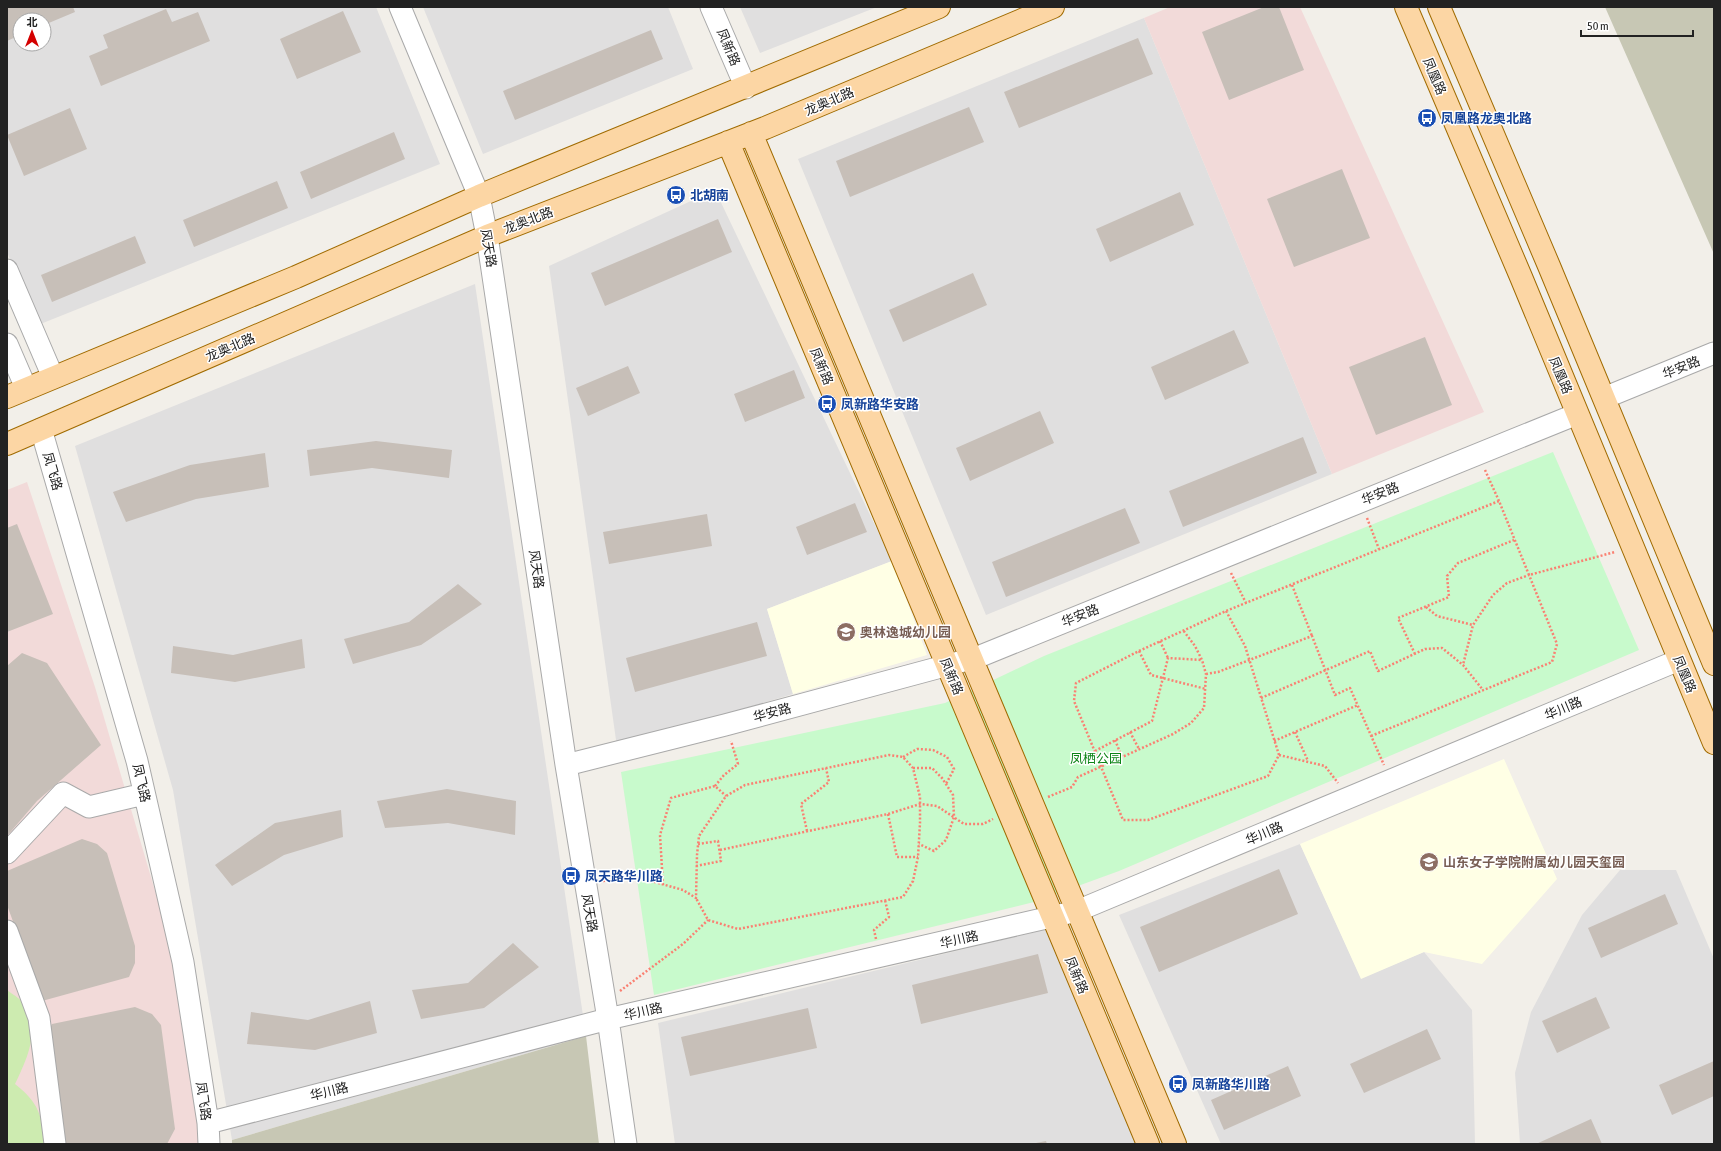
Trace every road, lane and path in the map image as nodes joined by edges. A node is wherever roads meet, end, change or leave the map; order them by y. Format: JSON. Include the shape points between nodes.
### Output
{"nodes":[{"id":1,"x":400,"y":7,"type":"edge"},
{"id":2,"x":711,"y":7,"type":"edge"},
{"id":3,"x":939,"y":7,"type":"edge"},
{"id":4,"x":1053,"y":7,"type":"edge"},
{"id":5,"x":1406,"y":7,"type":"edge"},
{"id":6,"x":1439,"y":7,"type":"edge"},
{"id":7,"x":746,"y":88,"type":"junction"},
{"id":8,"x":751,"y":133,"type":"junction"},
{"id":9,"x":728,"y":142,"type":"junction"},
{"id":10,"x":479,"y":196,"type":"junction"},
{"id":11,"x":488,"y":236,"type":"junction"},
{"id":12,"x":7,"y":270,"type":"edge"},
{"id":13,"x":7,"y":344,"type":"edge"},
{"id":14,"x":1714,"y":353,"type":"edge"},
{"id":15,"x":53,"y":377,"type":"junction"},
{"id":16,"x":16,"y":392,"type":"edge"},
{"id":17,"x":1604,"y":398,"type":"junction"},
{"id":18,"x":1577,"y":414,"type":"junction"},
{"id":19,"x":41,"y":429,"type":"junction"},
{"id":20,"x":7,"y":444,"type":"edge"},
{"id":21,"x":1489,"y":478,"type":"dead end"},
{"id":22,"x":1499,"y":501,"type":"junction"},
{"id":23,"x":1370,"y":525,"type":"dead end"},
{"id":24,"x":1514,"y":540,"type":"junction"},
{"id":25,"x":1633,"y":547,"type":"junction"},
{"id":26,"x":1379,"y":549,"type":"junction"},
{"id":27,"x":1529,"y":575,"type":"junction"},
{"id":28,"x":1234,"y":580,"type":"dead end"},
{"id":29,"x":1292,"y":585,"type":"junction"},
{"id":30,"x":1246,"y":603,"type":"junction"},
{"id":31,"x":1426,"y":607,"type":"junction"},
{"id":32,"x":1226,"y":611,"type":"junction"},
{"id":33,"x":1474,"y":625,"type":"junction"},
{"id":34,"x":1183,"y":630,"type":"junction"},
{"id":35,"x":1312,"y":636,"type":"junction"},
{"id":36,"x":1160,"y":641,"type":"junction"},
{"id":37,"x":1711,"y":649,"type":"edge"},
{"id":38,"x":1139,"y":651,"type":"junction"},
{"id":39,"x":1415,"y":654,"type":"junction"},
{"id":40,"x":971,"y":658,"type":"junction"},
{"id":41,"x":1168,"y":658,"type":"junction"},
{"id":42,"x":1202,"y":660,"type":"junction"},
{"id":43,"x":1679,"y":660,"type":"junction"},
{"id":44,"x":1249,"y":661,"type":"junction"},
{"id":45,"x":947,"y":665,"type":"junction"},
{"id":46,"x":1463,"y":665,"type":"junction"},
{"id":47,"x":1206,"y":674,"type":"junction"},
{"id":48,"x":1206,"y":689,"type":"junction"},
{"id":49,"x":1483,"y":690,"type":"junction"},
{"id":50,"x":1261,"y":698,"type":"junction"},
{"id":51,"x":1358,"y":705,"type":"junction"},
{"id":52,"x":1130,"y":732,"type":"junction"},
{"id":53,"x":1295,"y":732,"type":"junction"},
{"id":54,"x":1371,"y":736,"type":"junction"},
{"id":55,"x":1115,"y":740,"type":"junction"},
{"id":56,"x":1274,"y":741,"type":"junction"},
{"id":57,"x":1714,"y":743,"type":"edge"},
{"id":58,"x":733,"y":748,"type":"dead end"},
{"id":59,"x":1139,"y":749,"type":"junction"},
{"id":60,"x":1095,"y":751,"type":"junction"},
{"id":61,"x":1279,"y":755,"type":"junction"},
{"id":62,"x":903,"y":757,"type":"junction"},
{"id":63,"x":1122,"y":757,"type":"junction"},
{"id":64,"x":1308,"y":762,"type":"junction"},
{"id":65,"x":566,"y":765,"type":"junction"},
{"id":66,"x":1101,"y":767,"type":"junction"},
{"id":67,"x":826,"y":768,"type":"junction"},
{"id":68,"x":913,"y":768,"type":"junction"},
{"id":69,"x":1336,"y":779,"type":"dead end"},
{"id":70,"x":1391,"y":780,"type":"junction"},
{"id":71,"x":946,"y":784,"type":"junction"},
{"id":72,"x":715,"y":786,"type":"junction"},
{"id":73,"x":144,"y":794,"type":"junction"},
{"id":74,"x":726,"y":796,"type":"junction"},
{"id":75,"x":1032,"y":803,"type":"junction"},
{"id":76,"x":920,"y":804,"type":"junction"},
{"id":77,"x":1009,"y":812,"type":"junction"},
{"id":78,"x":888,"y":814,"type":"junction"},
{"id":79,"x":954,"y":817,"type":"junction"},
{"id":80,"x":807,"y":831,"type":"junction"},
{"id":81,"x":698,"y":844,"type":"junction"},
{"id":82,"x":919,"y":844,"type":"junction"},
{"id":83,"x":720,"y":850,"type":"junction"},
{"id":84,"x":7,"y":853,"type":"edge"},
{"id":85,"x":918,"y":857,"type":"junction"},
{"id":86,"x":696,"y":866,"type":"junction"},
{"id":87,"x":585,"y":883,"type":"junction"},
{"id":88,"x":663,"y":885,"type":"junction"},
{"id":89,"x":696,"y":898,"type":"junction"},
{"id":90,"x":885,"y":900,"type":"junction"},
{"id":91,"x":1077,"y":911,"type":"junction"},
{"id":92,"x":1053,"y":917,"type":"junction"},
{"id":93,"x":708,"y":920,"type":"junction"},
{"id":94,"x":7,"y":931,"type":"edge"},
{"id":95,"x":877,"y":941,"type":"dead end"},
{"id":96,"x":606,"y":1011,"type":"junction"},
{"id":97,"x":208,"y":1123,"type":"junction"},
{"id":98,"x":55,"y":1144,"type":"edge"},
{"id":99,"x":210,"y":1144,"type":"edge"},
{"id":100,"x":626,"y":1144,"type":"edge"},
{"id":101,"x":1148,"y":1144,"type":"edge"},
{"id":102,"x":1175,"y":1144,"type":"edge"}],
"edges":[{"from":1,"to":10,"type":"street","name":"风天路"},
{"from":2,"to":7,"type":"street","name":"凤新路"},
{"from":3,"to":7,"type":"main road"},
{"from":4,"to":8,"type":"main road","name":"龙奥北路"},
{"from":5,"to":18,"type":"main road","name":"凤凰路"},
{"from":6,"to":17,"type":"main road"},
{"from":7,"to":10,"type":"main road"},
{"from":8,"to":9,"type":"main road","name":"龙奥北路"},
{"from":8,"to":40,"type":"main road"},
{"from":9,"to":11,"type":"main road","name":"龙奥北路"},
{"from":9,"to":45,"type":"main road","name":"凤新路"},
{"from":10,"to":11,"type":"street","name":"风天路"},
{"from":10,"to":15,"type":"main road","via":[[296,277]]},
{"from":11,"to":19,"type":"main road","name":"龙奥北路"},
{"from":11,"to":65,"type":"street","name":"风天路"},
{"from":12,"to":15,"type":"street"},
{"from":13,"to":16,"type":"street"},
{"from":14,"to":17,"type":"street","name":"华安路"},
{"from":15,"to":16,"type":"main road"},
{"from":17,"to":37,"type":"main road"},
{"from":18,"to":25,"type":"main road","name":"凤凰路"},
{"from":18,"to":40,"type":"street","name":"华安路"},
{"from":19,"to":20,"type":"main road","name":"龙奥北路"},
{"from":19,"to":73,"type":"street","name":"凤飞路","via":[[137,761]]},
{"from":21,"to":22,"type":"path"},
{"from":22,"to":24,"type":"path"},
{"from":22,"to":26,"type":"path"},
{"from":23,"to":26,"type":"path"},
{"from":24,"to":27,"type":"path"},
{"from":24,"to":31,"type":"path","via":[[1458,563],[1447,576],[1449,597]]},
{"from":25,"to":27,"type":"path"},
{"from":25,"to":43,"type":"main road","name":"凤凰路"},
{"from":26,"to":29,"type":"path"},
{"from":27,"to":33,"type":"path","via":[[1507,583],[1493,595]]},
{"from":27,"to":49,"type":"path","via":[[1557,644],[1552,662]]},
{"from":28,"to":30,"type":"path"},
{"from":29,"to":30,"type":"path"},
{"from":29,"to":35,"type":"path"},
{"from":30,"to":32,"type":"path"},
{"from":31,"to":33,"type":"path","via":[[1437,616]]},
{"from":31,"to":39,"type":"path","via":[[1398,618]]},
{"from":32,"to":34,"type":"path"},
{"from":32,"to":44,"type":"path","via":[[1245,646]]},
{"from":33,"to":46,"type":"path"},
{"from":34,"to":36,"type":"path"},
{"from":34,"to":42,"type":"path"},
{"from":35,"to":44,"type":"path"},
{"from":35,"to":51,"type":"path","via":[[1335,694],[1350,688]]},
{"from":36,"to":38,"type":"path"},
{"from":36,"to":41,"type":"path"},
{"from":38,"to":48,"type":"path","via":[[1151,675]]},
{"from":38,"to":60,"type":"path","via":[[1076,683],[1074,701]]},
{"from":39,"to":46,"type":"path","via":[[1425,649],[1442,648]]},
{"from":39,"to":50,"type":"path","via":[[1378,671],[1370,651]]},
{"from":40,"to":45,"type":"street","name":"华安路"},
{"from":40,"to":75,"type":"main road"},
{"from":41,"to":42,"type":"path"},
{"from":41,"to":52,"type":"path","via":[[1152,721]]},
{"from":42,"to":47,"type":"path"},
{"from":43,"to":57,"type":"main road","name":"凤凰路"},
{"from":43,"to":70,"type":"street","name":"华川路"},
{"from":44,"to":47,"type":"path"},
{"from":44,"to":50,"type":"path"},
{"from":45,"to":65,"type":"street","name":"华安路"},
{"from":45,"to":77,"type":"main road","name":"凤新路"},
{"from":46,"to":49,"type":"path"},
{"from":47,"to":48,"type":"path"},
{"from":48,"to":59,"type":"path","via":[[1204,708],[1191,723]]},
{"from":49,"to":54,"type":"path"},
{"from":50,"to":56,"type":"path"},
{"from":51,"to":53,"type":"path"},
{"from":51,"to":54,"type":"path"},
{"from":52,"to":55,"type":"path"},
{"from":52,"to":59,"type":"path"},
{"from":53,"to":56,"type":"path"},
{"from":53,"to":64,"type":"path"},
{"from":54,"to":70,"type":"path"},
{"from":55,"to":60,"type":"path"},
{"from":55,"to":63,"type":"path"},
{"from":56,"to":61,"type":"path"},
{"from":58,"to":72,"type":"path","via":[[738,764]]},
{"from":59,"to":63,"type":"path"},
{"from":60,"to":66,"type":"path"},
{"from":61,"to":64,"type":"path"},
{"from":61,"to":66,"type":"path","via":[[1268,776],[1148,820],[1123,820]]},
{"from":62,"to":67,"type":"path","via":[[889,755]]},
{"from":62,"to":68,"type":"path"},
{"from":62,"to":71,"type":"path","via":[[917,749],[933,750],[947,757],[954,769]]},
{"from":63,"to":66,"type":"path"},
{"from":64,"to":69,"type":"path","via":[[1325,766]]},
{"from":65,"to":87,"type":"street","name":"风天路"},
{"from":66,"to":75,"type":"path","via":[[1078,777],[1072,787]]},
{"from":67,"to":74,"type":"path","via":[[745,785]]},
{"from":67,"to":80,"type":"path","via":[[829,782],[801,804]]},
{"from":68,"to":71,"type":"path","via":[[932,768]]},
{"from":68,"to":76,"type":"path"},
{"from":70,"to":91,"type":"street","name":"华川路"},
{"from":71,"to":79,"type":"path","via":[[953,795]]},
{"from":72,"to":74,"type":"path"},
{"from":72,"to":88,"type":"path","via":[[671,798],[660,835]]},
{"from":73,"to":84,"type":"street","via":[[89,807],[63,793]]},
{"from":73,"to":97,"type":"street","name":"凤飞路","via":[[183,962]]},
{"from":74,"to":81,"type":"path","via":[[699,836]]},
{"from":75,"to":91,"type":"main road"},
{"from":76,"to":78,"type":"path"},
{"from":76,"to":79,"type":"path","via":[[937,806]]},
{"from":76,"to":82,"type":"path"},
{"from":77,"to":79,"type":"path","via":[[983,824],[964,824]]},
{"from":77,"to":92,"type":"main road","name":"凤新路"},
{"from":78,"to":80,"type":"path"},
{"from":78,"to":85,"type":"path","via":[[897,857]]},
{"from":79,"to":82,"type":"path","via":[[946,840],[934,851]]},
{"from":80,"to":83,"type":"path"},
{"from":81,"to":83,"type":"path","via":[[718,840]]},
{"from":81,"to":86,"type":"path"},
{"from":82,"to":85,"type":"path"},
{"from":83,"to":86,"type":"path","via":[[721,861]]},
{"from":85,"to":90,"type":"path","via":[[913,881],[903,897]]},
{"from":86,"to":89,"type":"path"},
{"from":87,"to":88,"type":"path","via":[[637,877]]},
{"from":87,"to":96,"type":"street","name":"风天路"},
{"from":88,"to":89,"type":"path","via":[[683,890]]},
{"from":89,"to":93,"type":"path"},
{"from":90,"to":93,"type":"path","via":[[738,929]]},
{"from":90,"to":95,"type":"path","via":[[889,917],[874,930]]},
{"from":91,"to":92,"type":"street","name":"华川路"},
{"from":91,"to":102,"type":"main road"},
{"from":92,"to":96,"type":"street","name":"华川路"},
{"from":92,"to":101,"type":"main road","name":"凤新路"},
{"from":93,"to":96,"type":"path"},
{"from":94,"to":98,"type":"street","via":[[39,1018]]},
{"from":96,"to":97,"type":"street","name":"华川路"},
{"from":96,"to":100,"type":"street","name":"风天路"},
{"from":97,"to":99,"type":"street","name":"凤飞路"}]}
